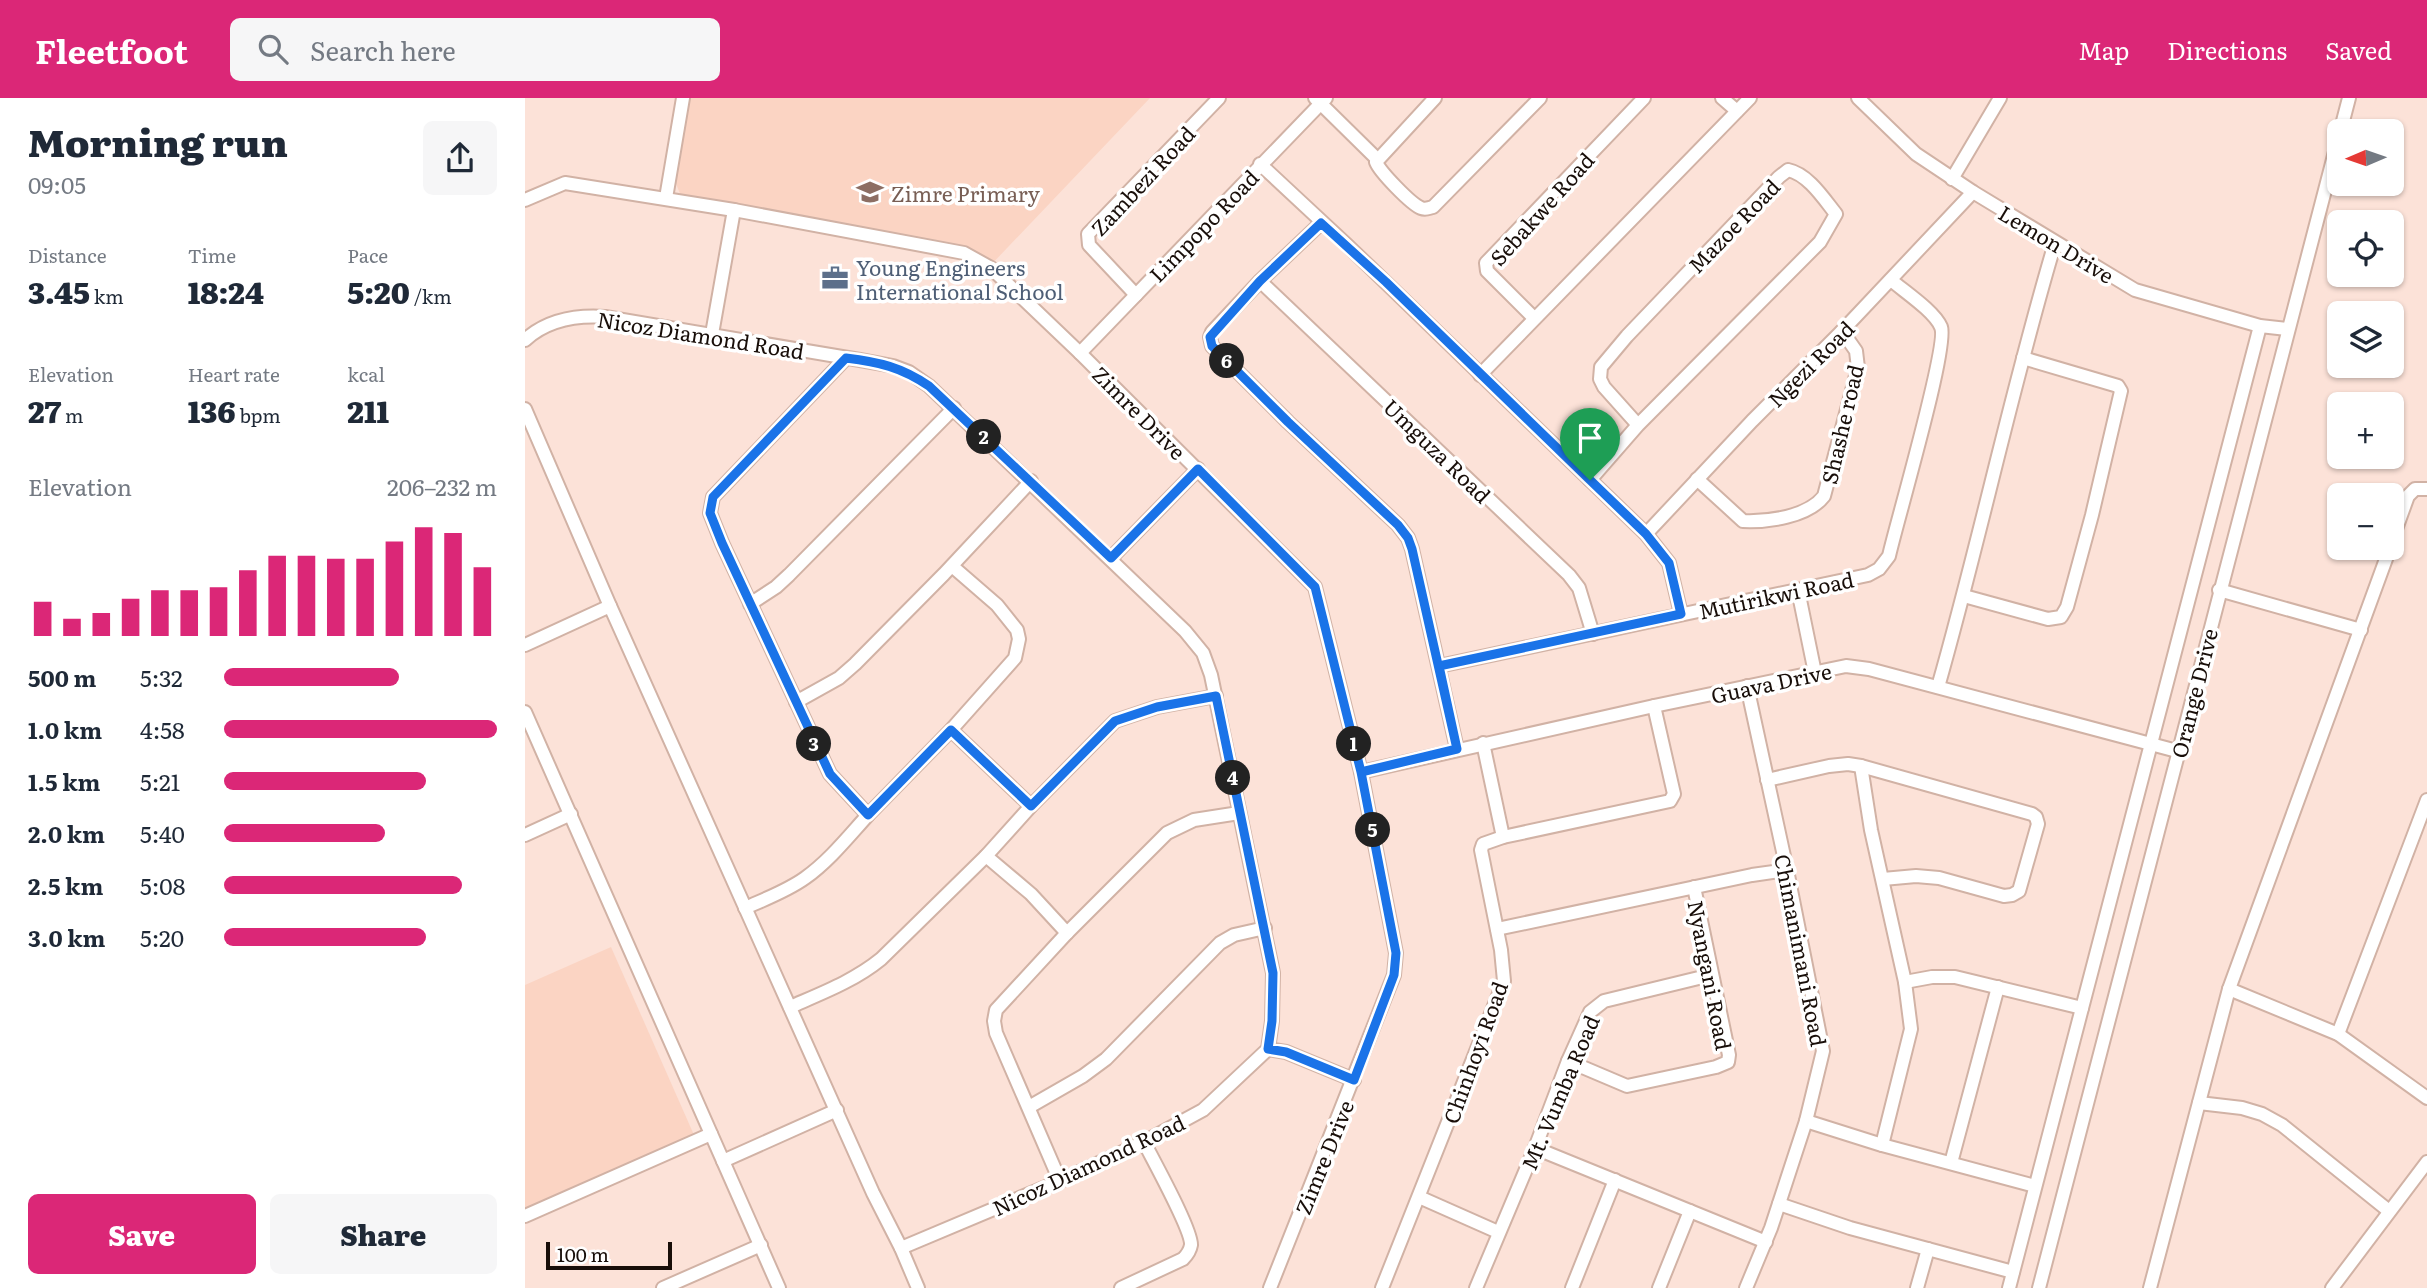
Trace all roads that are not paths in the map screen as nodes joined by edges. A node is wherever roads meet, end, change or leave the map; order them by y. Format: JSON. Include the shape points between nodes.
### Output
{"nodes":[{"id":1,"x":683,"y":98,"type":"edge"},
{"id":2,"x":1219,"y":98,"type":"edge"},
{"id":3,"x":1435,"y":98,"type":"edge"},
{"id":4,"x":1540,"y":98,"type":"edge"},
{"id":5,"x":1644,"y":98,"type":"edge"},
{"id":6,"x":1722,"y":98,"type":"edge"},
{"id":7,"x":1750,"y":98,"type":"edge"},
{"id":8,"x":1858,"y":98,"type":"edge"},
{"id":9,"x":2000,"y":98,"type":"edge"},
{"id":10,"x":2349,"y":98,"type":"edge"},
{"id":11,"x":1320,"y":100,"type":"edge"},
{"id":12,"x":1737,"y":111,"type":"junction"},
{"id":13,"x":1377,"y":159,"type":"junction"},
{"id":14,"x":1260,"y":164,"type":"junction"},
{"id":15,"x":1952,"y":178,"type":"junction"},
{"id":16,"x":1973,"y":192,"type":"junction"},
{"id":17,"x":666,"y":198,"type":"junction"},
{"id":18,"x":525,"y":200,"type":"edge"},
{"id":19,"x":734,"y":210,"type":"junction"},
{"id":20,"x":1321,"y":223,"type":"junction"},
{"id":21,"x":2055,"y":243,"type":"junction"},
{"id":22,"x":1891,"y":280,"type":"junction"},
{"id":23,"x":1260,"y":281,"type":"junction"},
{"id":24,"x":1136,"y":295,"type":"junction"},
{"id":25,"x":1534,"y":318,"type":"junction"},
{"id":26,"x":2260,"y":326,"type":"junction"},
{"id":27,"x":2287,"y":330,"type":"junction"},
{"id":28,"x":1842,"y":331,"type":"junction"},
{"id":29,"x":712,"y":334,"type":"junction"},
{"id":30,"x":525,"y":340,"type":"edge"},
{"id":31,"x":1080,"y":353,"type":"junction"},
{"id":32,"x":846,"y":358,"type":"junction"},
{"id":33,"x":2023,"y":358,"type":"junction"},
{"id":34,"x":1480,"y":375,"type":"junction"},
{"id":35,"x":954,"y":408,"type":"junction"},
{"id":36,"x":525,"y":409,"type":"edge"},
{"id":37,"x":1638,"y":425,"type":"junction"},
{"id":38,"x":1198,"y":469,"type":"junction"},
{"id":39,"x":1697,"y":479,"type":"junction"},
{"id":40,"x":1590,"y":480,"type":"junction"},
{"id":41,"x":1031,"y":481,"type":"junction"},
{"id":42,"x":2427,"y":489,"type":"edge"},
{"id":43,"x":2404,"y":507,"type":"edge"},
{"id":44,"x":1646,"y":534,"type":"junction"},
{"id":45,"x":1111,"y":558,"type":"junction"},
{"id":46,"x":2386,"y":560,"type":"edge"},
{"id":47,"x":952,"y":566,"type":"junction"},
{"id":48,"x":1798,"y":590,"type":"junction"},
{"id":49,"x":2219,"y":590,"type":"junction"},
{"id":50,"x":1964,"y":596,"type":"junction"},
{"id":51,"x":750,"y":604,"type":"junction"},
{"id":52,"x":610,"y":606,"type":"junction"},
{"id":53,"x":1681,"y":614,"type":"junction"},
{"id":54,"x":2361,"y":630,"type":"junction"},
{"id":55,"x":1593,"y":634,"type":"junction"},
{"id":56,"x":525,"y":645,"type":"edge"},
{"id":57,"x":1439,"y":666,"type":"junction"},
{"id":58,"x":1815,"y":673,"type":"junction"},
{"id":59,"x":1747,"y":686,"type":"junction"},
{"id":60,"x":1938,"y":687,"type":"junction"},
{"id":61,"x":1216,"y":696,"type":"junction"},
{"id":62,"x":796,"y":702,"type":"junction"},
{"id":63,"x":1654,"y":706,"type":"junction"},
{"id":64,"x":525,"y":712,"type":"edge"},
{"id":65,"x":951,"y":730,"type":"junction"},
{"id":66,"x":1483,"y":743,"type":"junction"},
{"id":67,"x":2150,"y":744,"type":"junction"},
{"id":68,"x":1457,"y":749,"type":"junction"},
{"id":69,"x":2177,"y":751,"type":"junction"},
{"id":70,"x":1861,"y":766,"type":"junction"},
{"id":71,"x":1361,"y":772,"type":"junction"},
{"id":72,"x":1767,"y":779,"type":"junction"},
{"id":73,"x":2427,"y":800,"type":"edge"},
{"id":74,"x":1031,"y":806,"type":"junction"},
{"id":75,"x":1238,"y":813,"type":"junction"},
{"id":76,"x":571,"y":814,"type":"junction"},
{"id":77,"x":868,"y":815,"type":"junction"},
{"id":78,"x":525,"y":835,"type":"edge"},
{"id":79,"x":1503,"y":837,"type":"junction"},
{"id":80,"x":986,"y":856,"type":"junction"},
{"id":81,"x":1787,"y":870,"type":"junction"},
{"id":82,"x":1882,"y":879,"type":"junction"},
{"id":83,"x":1694,"y":887,"type":"junction"},
{"id":84,"x":745,"y":908,"type":"junction"},
{"id":85,"x":1265,"y":928,"type":"junction"},
{"id":86,"x":1497,"y":929,"type":"junction"},
{"id":87,"x":1066,"y":933,"type":"junction"},
{"id":88,"x":1711,"y":975,"type":"junction"},
{"id":89,"x":1905,"y":982,"type":"junction"},
{"id":90,"x":1998,"y":987,"type":"junction"},
{"id":91,"x":2229,"y":989,"type":"junction"},
{"id":92,"x":790,"y":1007,"type":"junction"},
{"id":93,"x":2082,"y":1008,"type":"junction"},
{"id":94,"x":2338,"y":1034,"type":"junction"},
{"id":95,"x":1268,"y":1049,"type":"junction"},
{"id":96,"x":1568,"y":1061,"type":"junction"},
{"id":97,"x":1354,"y":1080,"type":"junction"},
{"id":98,"x":2427,"y":1098,"type":"edge"},
{"id":99,"x":2199,"y":1102,"type":"junction"},
{"id":100,"x":1028,"y":1107,"type":"junction"},
{"id":101,"x":837,"y":1110,"type":"junction"},
{"id":102,"x":1806,"y":1121,"type":"junction"},
{"id":103,"x":711,"y":1134,"type":"junction"},
{"id":104,"x":1144,"y":1142,"type":"junction"},
{"id":105,"x":1882,"y":1145,"type":"junction"},
{"id":106,"x":1535,"y":1147,"type":"junction"},
{"id":107,"x":723,"y":1161,"type":"junction"},
{"id":108,"x":2427,"y":1162,"type":"edge"},
{"id":109,"x":1951,"y":1163,"type":"junction"},
{"id":110,"x":1615,"y":1180,"type":"junction"},
{"id":111,"x":1060,"y":1181,"type":"junction"},
{"id":112,"x":2035,"y":1186,"type":"junction"},
{"id":113,"x":1419,"y":1197,"type":"junction"},
{"id":114,"x":1779,"y":1204,"type":"junction"},
{"id":115,"x":1690,"y":1211,"type":"junction"},
{"id":116,"x":2389,"y":1211,"type":"junction"},
{"id":117,"x":525,"y":1216,"type":"edge"},
{"id":118,"x":1498,"y":1232,"type":"junction"},
{"id":119,"x":1766,"y":1242,"type":"junction"},
{"id":120,"x":761,"y":1245,"type":"junction"},
{"id":121,"x":901,"y":1248,"type":"junction"},
{"id":122,"x":1928,"y":1249,"type":"junction"},
{"id":123,"x":2013,"y":1272,"type":"junction"},
{"id":124,"x":663,"y":1288,"type":"edge"},
{"id":125,"x":779,"y":1288,"type":"edge"},
{"id":126,"x":918,"y":1288,"type":"edge"},
{"id":127,"x":1121,"y":1288,"type":"edge"},
{"id":128,"x":1270,"y":1288,"type":"edge"},
{"id":129,"x":1382,"y":1288,"type":"edge"},
{"id":130,"x":1476,"y":1288,"type":"edge"},
{"id":131,"x":1572,"y":1288,"type":"edge"},
{"id":132,"x":1659,"y":1288,"type":"edge"},
{"id":133,"x":1746,"y":1288,"type":"edge"},
{"id":134,"x":1917,"y":1288,"type":"edge"},
{"id":135,"x":2009,"y":1288,"type":"edge"},
{"id":136,"x":2039,"y":1288,"type":"edge"},
{"id":137,"x":2150,"y":1288,"type":"edge"},
{"id":138,"x":2332,"y":1288,"type":"edge"}],
"edges":[{"from":1,"to":17,"type":"street"},
{"from":2,"to":24,"type":"street","name":"Zambezi Road","via":[[1088,234],[1089,245]]},
{"from":3,"to":13,"type":"street"},
{"from":4,"to":13,"type":"street","via":[[1433,207],[1421,208],[1413,202],[1380,170]]},
{"from":5,"to":25,"type":"street","name":"Sebakwe Road","via":[[1486,263],[1487,271]]},
{"from":6,"to":12,"type":"street"},
{"from":7,"to":12,"type":"street"},
{"from":8,"to":15,"type":"street","name":"Lemon Drive","via":[[1916,154]]},
{"from":9,"to":15,"type":"street"},
{"from":10,"to":27,"type":"street","name":"Orange Drive"},
{"from":11,"to":13,"type":"street"},
{"from":11,"to":14,"type":"street","name":"Limpopo Road"},
{"from":12,"to":25,"type":"street"},
{"from":14,"to":20,"type":"street"},
{"from":14,"to":24,"type":"street","name":"Limpopo Road"},
{"from":15,"to":16,"type":"street","name":"Lemon Drive"},
{"from":16,"to":21,"type":"street","name":"Lemon Drive"},
{"from":16,"to":22,"type":"street","name":"Ngezi Road"},
{"from":17,"to":18,"type":"street","name":"Zimre Drive","via":[[565,183]]},
{"from":17,"to":19,"type":"street","name":"Zimre Drive"},
{"from":19,"to":29,"type":"street"},
{"from":19,"to":31,"type":"street","name":"Zimre Drive","via":[[964,253],[991,268]]},
{"from":20,"to":23,"type":"street"},
{"from":20,"to":34,"type":"street"},
{"from":21,"to":26,"type":"street","name":"Lemon Drive","via":[[2135,290]]},
{"from":21,"to":33,"type":"street"},
{"from":22,"to":28,"type":"street","name":"Ngezi Road"},
{"from":22,"to":48,"type":"street","name":"Mutirikwi Road","via":[[1935,318],[1943,338],[1889,556],[1872,574]]},
{"from":23,"to":55,"type":"street","name":"Umguza Road","via":[[1569,575],[1579,587]]},
{"from":23,"to":57,"type":"street","via":[[1212,332],[1212,346],[1408,538]]},
{"from":24,"to":31,"type":"street","name":"Limpopo Road"},
{"from":25,"to":34,"type":"street"},
{"from":26,"to":27,"type":"street","name":"Lemon Drive"},
{"from":26,"to":67,"type":"street"},
{"from":27,"to":49,"type":"street","name":"Orange Drive"},
{"from":28,"to":39,"type":"street","name":"Ngezi Road"},
{"from":28,"to":39,"type":"street","name":"Shashe road","via":[[1856,351],[1858,368],[1818,505],[1778,518],[1743,521]]},
{"from":29,"to":30,"type":"street","name":"Nicoz Diamond Road","via":[[585,316],[555,323]]},
{"from":29,"to":32,"type":"street","name":"Nicoz Diamond Road"},
{"from":31,"to":38,"type":"street","name":"Zimre Drive"},
{"from":32,"to":35,"type":"street","name":"Nicoz Diamond Road","via":[[909,372]]},
{"from":32,"to":51,"type":"street","via":[[711,501],[710,513]]},
{"from":33,"to":50,"type":"street"},
{"from":33,"to":50,"type":"street","via":[[2118,386],[2121,391],[2092,515],[2061,617],[2048,619]]},
{"from":34,"to":40,"type":"street"},
{"from":35,"to":41,"type":"street","name":"Nicoz Diamond Road"},
{"from":35,"to":51,"type":"street","via":[[789,575]]},
{"from":36,"to":52,"type":"street"},
{"from":37,"to":37,"type":"street","name":"Mazoe Road","via":[[1827,231],[1836,214],[1797,172],[1788,170],[1779,177],[1601,367],[1604,387]]},
{"from":37,"to":40,"type":"street","name":"Mazoe Road"},
{"from":38,"to":45,"type":"street"},
{"from":38,"to":71,"type":"street","name":"Zimre Drive","via":[[1315,587]]},
{"from":39,"to":44,"type":"street","name":"Ngezi Road"},
{"from":40,"to":44,"type":"street"},
{"from":41,"to":45,"type":"street","name":"Nicoz Diamond Road"},
{"from":41,"to":47,"type":"street"},
{"from":42,"to":43,"type":"street","via":[[2415,489]]},
{"from":44,"to":53,"type":"street","via":[[1669,563]]},
{"from":45,"to":61,"type":"street","name":"Nicoz Diamond Road","via":[[1198,645]]},
{"from":46,"to":54,"type":"street"},
{"from":47,"to":62,"type":"street","via":[[839,678]]},
{"from":47,"to":65,"type":"street","via":[[997,605],[1019,639],[1015,658]]},
{"from":48,"to":53,"type":"street","name":"Mutirikwi Road"},
{"from":48,"to":58,"type":"street"},
{"from":49,"to":54,"type":"street"},
{"from":49,"to":69,"type":"street","name":"Orange Drive"},
{"from":50,"to":60,"type":"street"},
{"from":51,"to":62,"type":"street"},
{"from":52,"to":56,"type":"street"},
{"from":52,"to":84,"type":"street"},
{"from":53,"to":55,"type":"street","name":"Mutirikwi Road"},
{"from":54,"to":91,"type":"street"},
{"from":55,"to":57,"type":"street","name":"Mutirikwi Road"},
{"from":57,"to":68,"type":"street"},
{"from":58,"to":59,"type":"street","name":"Guava Drive"},
{"from":58,"to":60,"type":"street","name":"Guava Drive","via":[[1856,666]]},
{"from":59,"to":63,"type":"street","name":"Guava Drive"},
{"from":59,"to":72,"type":"street","name":"Chimanimani Road"},
{"from":60,"to":67,"type":"street","name":"Guava Drive"},
{"from":61,"to":74,"type":"street","via":[[1147,709],[1115,721]]},
{"from":61,"to":75,"type":"street","name":"Nicoz Diamond Road"},
{"from":62,"to":77,"type":"street","via":[[830,774]]},
{"from":63,"to":66,"type":"street","name":"Guava Drive"},
{"from":63,"to":79,"type":"street","via":[[1674,794],[1670,801]]},
{"from":64,"to":76,"type":"street"},
{"from":65,"to":74,"type":"street"},
{"from":65,"to":77,"type":"street"},
{"from":66,"to":68,"type":"street","name":"Guava Drive"},
{"from":66,"to":79,"type":"street"},
{"from":67,"to":69,"type":"street","name":"Guava Drive"},
{"from":67,"to":93,"type":"street"},
{"from":68,"to":71,"type":"street","name":"Guava Drive"},
{"from":69,"to":136,"type":"street","name":"Orange Drive"},
{"from":70,"to":72,"type":"street","via":[[1829,766]]},
{"from":70,"to":82,"type":"street"},
{"from":70,"to":82,"type":"street","via":[[2032,814],[2038,824],[2019,891],[2013,895],[1939,878]]},
{"from":71,"to":97,"type":"street","name":"Zimre Drive","via":[[1396,953],[1394,975]]},
{"from":72,"to":81,"type":"street","name":"Chimanimani Road"},
{"from":73,"to":94,"type":"street"},
{"from":74,"to":80,"type":"street"},
{"from":75,"to":85,"type":"street","name":"Nicoz Diamond Road"},
{"from":75,"to":87,"type":"street","via":[[1194,820],[1167,833]]},
{"from":76,"to":78,"type":"street"},
{"from":76,"to":103,"type":"street"},
{"from":77,"to":84,"type":"street","via":[[804,879]]},
{"from":79,"to":86,"type":"street","name":"Chinhoyi Road","via":[[1487,841],[1481,850]]},
{"from":80,"to":87,"type":"street","via":[[1031,894]]},
{"from":80,"to":92,"type":"street","via":[[866,972]]},
{"from":81,"to":83,"type":"street"},
{"from":81,"to":102,"type":"street","name":"Chimanimani Road","via":[[1822,1039]]},
{"from":82,"to":89,"type":"street"},
{"from":83,"to":86,"type":"street"},
{"from":83,"to":88,"type":"street","name":"Nyangani Road"},
{"from":84,"to":92,"type":"street"},
{"from":85,"to":95,"type":"street","name":"Nicoz Diamond Road","via":[[1273,973]]},
{"from":85,"to":100,"type":"street","via":[[1220,943],[1105,1059]]},
{"from":86,"to":113,"type":"street","name":"Chinhoyi Road","via":[[1504,981]]},
{"from":87,"to":100,"type":"street","via":[[996,1010],[996,1033]]},
{"from":88,"to":96,"type":"street","name":"Mt. Vumba Road","via":[[1604,1001],[1590,1012]]},
{"from":88,"to":96,"type":"street","name":"Nyangani Road","via":[[1729,1055],[1726,1064],[1627,1086]]},
{"from":89,"to":90,"type":"street","via":[[1955,977]]},
{"from":89,"to":105,"type":"street","via":[[1909,1042]]},
{"from":90,"to":93,"type":"street"},
{"from":90,"to":109,"type":"street"},
{"from":91,"to":94,"type":"street"},
{"from":91,"to":99,"type":"street"},
{"from":92,"to":101,"type":"street"},
{"from":93,"to":112,"type":"street"},
{"from":94,"to":98,"type":"street"},
{"from":95,"to":97,"type":"street"},
{"from":95,"to":104,"type":"street","name":"Nicoz Diamond Road","via":[[1203,1110]]},
{"from":96,"to":106,"type":"street","name":"Mt. Vumba Road"},
{"from":97,"to":128,"type":"street","name":"Zimre Drive"},
{"from":99,"to":116,"type":"street","via":[[2242,1108],[2282,1125]]},
{"from":99,"to":137,"type":"street"},
{"from":100,"to":111,"type":"street"},
{"from":101,"to":107,"type":"street"},
{"from":101,"to":121,"type":"street"},
{"from":102,"to":105,"type":"street"},
{"from":102,"to":114,"type":"street","name":"Chimanimani Road"},
{"from":103,"to":107,"type":"street"},
{"from":103,"to":117,"type":"street"},
{"from":104,"to":111,"type":"street","name":"Nicoz Diamond Road"},
{"from":104,"to":127,"type":"street","via":[[1191,1242],[1183,1259]]},
{"from":105,"to":109,"type":"street"},
{"from":106,"to":110,"type":"street"},
{"from":106,"to":118,"type":"street","name":"Mt. Vumba Road"},
{"from":107,"to":120,"type":"street"},
{"from":108,"to":116,"type":"street"},
{"from":109,"to":112,"type":"street"},
{"from":110,"to":115,"type":"street"},
{"from":110,"to":131,"type":"street"},
{"from":111,"to":121,"type":"street","name":"Nicoz Diamond Road"},
{"from":112,"to":123,"type":"street"},
{"from":113,"to":118,"type":"street"},
{"from":113,"to":129,"type":"street","name":"Chinhoyi Road"},
{"from":114,"to":119,"type":"street","name":"Chimanimani Road"},
{"from":114,"to":122,"type":"street"},
{"from":115,"to":119,"type":"street"},
{"from":115,"to":132,"type":"street"},
{"from":116,"to":138,"type":"street"},
{"from":118,"to":130,"type":"street","name":"Mt. Vumba Road"},
{"from":119,"to":133,"type":"street","name":"Chimanimani Road"},
{"from":120,"to":124,"type":"street"},
{"from":120,"to":125,"type":"street"},
{"from":121,"to":126,"type":"street"},
{"from":122,"to":123,"type":"street"},
{"from":122,"to":134,"type":"street"},
{"from":123,"to":135,"type":"street"}]}
